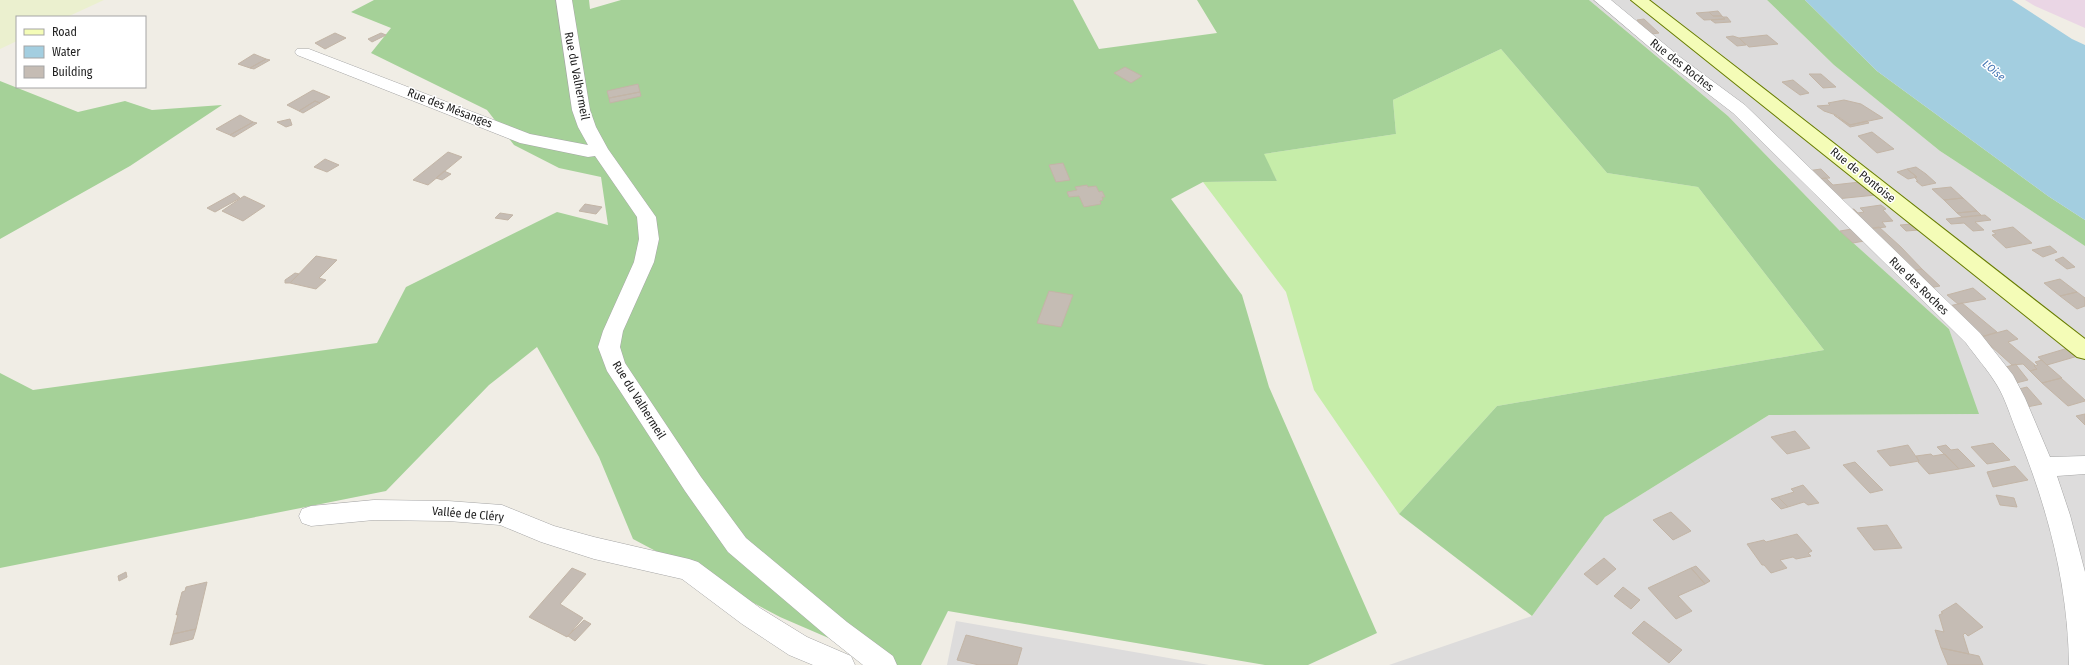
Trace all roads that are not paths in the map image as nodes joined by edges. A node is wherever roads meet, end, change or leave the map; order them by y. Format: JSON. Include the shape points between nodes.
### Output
{"nodes":[{"id":1,"x":564,"y":0,"type":"edge"},
{"id":2,"x":1602,"y":0,"type":"edge"},
{"id":3,"x":1640,"y":0,"type":"edge"},
{"id":4,"x":303,"y":52,"type":"dead end"},
{"id":5,"x":600,"y":150,"type":"junction"},
{"id":6,"x":2085,"y":351,"type":"edge"},
{"id":7,"x":2085,"y":465,"type":"edge"},
{"id":8,"x":2043,"y":467,"type":"junction"},
{"id":9,"x":311,"y":516,"type":"dead end"},
{"id":10,"x":842,"y":665,"type":"edge"},
{"id":11,"x":884,"y":665,"type":"edge"},
{"id":12,"x":2082,"y":665,"type":"edge"}],
"edges":[{"from":1,"to":5,"type":"street","name":"Rue du Valhermeil","via":[[581,110],[586,127]]},
{"from":2,"to":8,"type":"street","name":"Rue des Roches","via":[[1674,60],[1739,109],[1973,338],[1994,363],[2009,387]]},
{"from":3,"to":6,"type":"main road","name":"Rue de Pontoise"},
{"from":4,"to":5,"type":"street","name":"Rue des Mésanges","via":[[526,139],[588,151]]},
{"from":5,"to":11,"type":"street","name":"Rue du Valhermeil","via":[[646,217],[649,239],[644,262],[613,332],[609,347],[615,365],[693,484],[737,545]]},
{"from":7,"to":8,"type":"street"},
{"from":8,"to":12,"type":"street","name":"Rue des Roches","via":[[2065,532],[2079,586],[2085,648]]},
{"from":9,"to":10,"type":"street","name":"Vallée de Cléry","via":[[374,510],[502,515],[550,535],[688,570],[751,616],[798,646]]}]}
